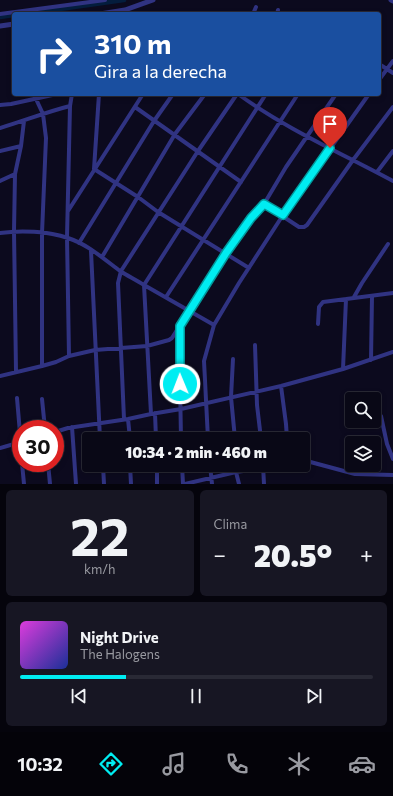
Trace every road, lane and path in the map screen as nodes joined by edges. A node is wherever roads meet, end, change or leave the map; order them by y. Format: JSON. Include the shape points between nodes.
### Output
{"nodes":[{"id":1,"x":105,"y":0,"type":"edge"},
{"id":2,"x":153,"y":0,"type":"edge"},
{"id":3,"x":256,"y":7,"type":"dead end"},
{"id":4,"x":12,"y":12,"type":"edge"},
{"id":5,"x":15,"y":12,"type":"edge"},
{"id":6,"x":113,"y":12,"type":"edge"},
{"id":7,"x":253,"y":12,"type":"edge"},
{"id":8,"x":0,"y":14,"type":"edge"},
{"id":9,"x":12,"y":24,"type":"edge"},
{"id":10,"x":0,"y":26,"type":"edge"},
{"id":11,"x":393,"y":61,"type":"edge"},
{"id":12,"x":381,"y":66,"type":"edge"},
{"id":13,"x":386,"y":70,"type":"junction"},
{"id":14,"x":393,"y":73,"type":"edge"},
{"id":15,"x":381,"y":77,"type":"edge"},
{"id":16,"x":49,"y":96,"type":"edge"},
{"id":17,"x":72,"y":96,"type":"edge"},
{"id":18,"x":99,"y":96,"type":"edge"},
{"id":19,"x":142,"y":96,"type":"edge"},
{"id":20,"x":172,"y":96,"type":"edge"},
{"id":21,"x":203,"y":96,"type":"edge"},
{"id":22,"x":237,"y":96,"type":"edge"},
{"id":23,"x":241,"y":96,"type":"edge"},
{"id":24,"x":265,"y":96,"type":"edge"},
{"id":25,"x":297,"y":96,"type":"edge"},
{"id":26,"x":335,"y":96,"type":"edge"},
{"id":27,"x":368,"y":96,"type":"edge"},
{"id":28,"x":36,"y":99,"type":"junction"},
{"id":29,"x":0,"y":105,"type":"edge"},
{"id":30,"x":70,"y":106,"type":"junction"},
{"id":31,"x":135,"y":107,"type":"junction"},
{"id":32,"x":393,"y":107,"type":"edge"},
{"id":33,"x":257,"y":108,"type":"junction"},
{"id":34,"x":43,"y":114,"type":"junction"},
{"id":35,"x":24,"y":121,"type":"junction"},
{"id":36,"x":154,"y":121,"type":"junction"},
{"id":37,"x":280,"y":122,"type":"junction"},
{"id":38,"x":0,"y":128,"type":"edge"},
{"id":39,"x":175,"y":134,"type":"junction"},
{"id":40,"x":308,"y":136,"type":"junction"},
{"id":41,"x":21,"y":146,"type":"junction"},
{"id":42,"x":330,"y":148,"type":"junction"},
{"id":43,"x":0,"y":151,"type":"edge"},
{"id":44,"x":198,"y":151,"type":"junction"},
{"id":45,"x":393,"y":151,"type":"edge"},
{"id":46,"x":353,"y":160,"type":"junction"},
{"id":47,"x":220,"y":167,"type":"junction"},
{"id":48,"x":94,"y":169,"type":"junction"},
{"id":49,"x":377,"y":172,"type":"junction"},
{"id":50,"x":15,"y":174,"type":"junction"},
{"id":51,"x":0,"y":181,"type":"edge"},
{"id":52,"x":393,"y":181,"type":"edge"},
{"id":53,"x":241,"y":182,"type":"junction"},
{"id":54,"x":116,"y":183,"type":"junction"},
{"id":55,"x":138,"y":197,"type":"junction"},
{"id":56,"x":264,"y":204,"type":"junction"},
{"id":57,"x":68,"y":212,"type":"junction"},
{"id":58,"x":158,"y":212,"type":"junction"},
{"id":59,"x":283,"y":215,"type":"junction"},
{"id":60,"x":181,"y":226,"type":"junction"},
{"id":61,"x":14,"y":231,"type":"junction"},
{"id":62,"x":0,"y":233,"type":"edge"},
{"id":63,"x":42,"y":233,"type":"junction"},
{"id":64,"x":67,"y":237,"type":"junction"},
{"id":65,"x":203,"y":239,"type":"junction"},
{"id":66,"x":79,"y":243,"type":"junction"},
{"id":67,"x":388,"y":244,"type":"dead end"},
{"id":68,"x":91,"y":251,"type":"junction"},
{"id":69,"x":226,"y":253,"type":"junction"},
{"id":70,"x":102,"y":257,"type":"junction"},
{"id":71,"x":249,"y":268,"type":"junction"},
{"id":72,"x":121,"y":271,"type":"junction"},
{"id":73,"x":144,"y":285,"type":"junction"},
{"id":74,"x":393,"y":293,"type":"edge"},
{"id":75,"x":372,"y":296,"type":"junction"},
{"id":76,"x":166,"y":297,"type":"junction"},
{"id":77,"x":354,"y":297,"type":"junction"},
{"id":78,"x":346,"y":298,"type":"junction"},
{"id":79,"x":188,"y":311,"type":"junction"},
{"id":80,"x":318,"y":324,"type":"dead end"},
{"id":81,"x":214,"y":325,"type":"junction"},
{"id":82,"x":180,"y":326,"type":"junction"},
{"id":83,"x":255,"y":345,"type":"dead end"},
{"id":84,"x":147,"y":346,"type":"junction"},
{"id":85,"x":121,"y":348,"type":"junction"},
{"id":86,"x":95,"y":350,"type":"junction"},
{"id":87,"x":393,"y":352,"type":"edge"},
{"id":88,"x":69,"y":356,"type":"junction"},
{"id":89,"x":232,"y":359,"type":"dead end"},
{"id":90,"x":371,"y":360,"type":"junction"},
{"id":91,"x":42,"y":366,"type":"junction"},
{"id":92,"x":343,"y":369,"type":"junction"},
{"id":93,"x":16,"y":371,"type":"junction"},
{"id":94,"x":0,"y":376,"type":"edge"},
{"id":95,"x":281,"y":386,"type":"junction"},
{"id":96,"x":257,"y":390,"type":"junction"},
{"id":97,"x":231,"y":397,"type":"junction"},
{"id":98,"x":17,"y":398,"type":"dead end"},
{"id":99,"x":42,"y":399,"type":"dead end"},
{"id":100,"x":206,"y":403,"type":"junction"},
{"id":101,"x":180,"y":409,"type":"junction"},
{"id":102,"x":153,"y":413,"type":"junction"},
{"id":103,"x":381,"y":416,"type":"dead end"},
{"id":104,"x":126,"y":419,"type":"junction"},
{"id":105,"x":19,"y":420,"type":"edge"},
{"id":106,"x":44,"y":420,"type":"edge"},
{"id":107,"x":98,"y":423,"type":"junction"},
{"id":108,"x":72,"y":427,"type":"junction"},
{"id":109,"x":64,"y":429,"type":"edge"},
{"id":110,"x":99,"y":432,"type":"edge"},
{"id":111,"x":129,"y":432,"type":"edge"},
{"id":112,"x":155,"y":432,"type":"edge"},
{"id":113,"x":181,"y":432,"type":"edge"},
{"id":114,"x":208,"y":432,"type":"edge"},
{"id":115,"x":234,"y":432,"type":"edge"},
{"id":116,"x":260,"y":432,"type":"edge"},
{"id":117,"x":287,"y":432,"type":"edge"},
{"id":118,"x":12,"y":445,"type":"edge"},
{"id":119,"x":0,"y":448,"type":"edge"},
{"id":120,"x":393,"y":459,"type":"edge"},
{"id":121,"x":310,"y":462,"type":"edge"},
{"id":122,"x":23,"y":472,"type":"edge"},
{"id":123,"x":49,"y":472,"type":"edge"},
{"id":124,"x":103,"y":472,"type":"edge"},
{"id":125,"x":130,"y":472,"type":"edge"},
{"id":126,"x":157,"y":472,"type":"edge"},
{"id":127,"x":183,"y":472,"type":"edge"},
{"id":128,"x":210,"y":472,"type":"edge"},
{"id":129,"x":236,"y":472,"type":"joint"},
{"id":130,"x":263,"y":472,"type":"edge"},
{"id":131,"x":393,"y":475,"type":"edge"},
{"id":132,"x":210,"y":477,"type":"junction"},
{"id":133,"x":24,"y":484,"type":"edge"},
{"id":134,"x":50,"y":484,"type":"edge"},
{"id":135,"x":76,"y":484,"type":"edge"},
{"id":136,"x":104,"y":484,"type":"edge"},
{"id":137,"x":131,"y":484,"type":"edge"},
{"id":138,"x":157,"y":484,"type":"edge"},
{"id":139,"x":184,"y":484,"type":"edge"},
{"id":140,"x":212,"y":484,"type":"edge"},
{"id":141,"x":238,"y":484,"type":"edge"},
{"id":142,"x":264,"y":484,"type":"edge"}],
"edges":[{"from":1,"to":5,"type":"street"},
{"from":2,"to":6,"type":"street"},
{"from":3,"to":7,"type":"street"},
{"from":4,"to":8,"type":"street"},
{"from":9,"to":10,"type":"street"},
{"from":11,"to":13,"type":"street"},
{"from":12,"to":13,"type":"street"},
{"from":13,"to":14,"type":"street"},
{"from":13,"to":15,"type":"street"},
{"from":16,"to":28,"type":"street"},
{"from":17,"to":30,"type":"street"},
{"from":18,"to":48,"type":"street"},
{"from":19,"to":31,"type":"street"},
{"from":20,"to":36,"type":"street"},
{"from":21,"to":39,"type":"street"},
{"from":22,"to":44,"type":"street"},
{"from":23,"to":33,"type":"street"},
{"from":24,"to":33,"type":"street"},
{"from":25,"to":37,"type":"street"},
{"from":26,"to":40,"type":"street"},
{"from":27,"to":42,"type":"street"},
{"from":28,"to":29,"type":"street"},
{"from":28,"to":34,"type":"street"},
{"from":30,"to":34,"type":"street"},
{"from":30,"to":57,"type":"street"},
{"from":31,"to":36,"type":"street"},
{"from":31,"to":48,"type":"street"},
{"from":32,"to":46,"type":"street"},
{"from":33,"to":37,"type":"street"},
{"from":33,"to":47,"type":"street"},
{"from":34,"to":35,"type":"street"},
{"from":34,"to":63,"type":"street","via":[[46,148]]},
{"from":35,"to":38,"type":"street"},
{"from":35,"to":41,"type":"street"},
{"from":36,"to":39,"type":"street"},
{"from":36,"to":54,"type":"street"},
{"from":37,"to":40,"type":"street"},
{"from":37,"to":53,"type":"street"},
{"from":39,"to":44,"type":"street"},
{"from":39,"to":55,"type":"street"},
{"from":40,"to":42,"type":"street"},
{"from":40,"to":56,"type":"street"},
{"from":41,"to":43,"type":"street"},
{"from":41,"to":50,"type":"street"},
{"from":42,"to":46,"type":"street"},
{"from":42,"to":59,"type":"street"},
{"from":44,"to":47,"type":"street"},
{"from":44,"to":58,"type":"street"},
{"from":45,"to":49,"type":"street"},
{"from":46,"to":49,"type":"street"},
{"from":46,"to":59,"type":"street","via":[[308,225],[299,227]]},
{"from":47,"to":53,"type":"street"},
{"from":47,"to":60,"type":"street"},
{"from":48,"to":54,"type":"street"},
{"from":48,"to":57,"type":"street"},
{"from":49,"to":52,"type":"street"},
{"from":50,"to":51,"type":"street"},
{"from":50,"to":61,"type":"street"},
{"from":53,"to":65,"type":"street"},
{"from":54,"to":55,"type":"street"},
{"from":54,"to":66,"type":"street"},
{"from":55,"to":58,"type":"street"},
{"from":55,"to":70,"type":"street"},
{"from":56,"to":59,"type":"street"},
{"from":56,"to":69,"type":"street"},
{"from":57,"to":64,"type":"street"},
{"from":58,"to":60,"type":"street"},
{"from":58,"to":72,"type":"street"},
{"from":59,"to":71,"type":"street"},
{"from":60,"to":65,"type":"street"},
{"from":60,"to":73,"type":"street"},
{"from":61,"to":62,"type":"street"},
{"from":61,"to":63,"type":"street"},
{"from":61,"to":93,"type":"street"},
{"from":63,"to":64,"type":"street"},
{"from":63,"to":91,"type":"street"},
{"from":64,"to":66,"type":"street"},
{"from":64,"to":88,"type":"street"},
{"from":65,"to":69,"type":"street"},
{"from":65,"to":76,"type":"street"},
{"from":66,"to":68,"type":"street"},
{"from":67,"to":77,"type":"street"},
{"from":68,"to":70,"type":"street"},
{"from":68,"to":86,"type":"street"},
{"from":69,"to":71,"type":"street"},
{"from":69,"to":79,"type":"street"},
{"from":70,"to":72,"type":"street"},
{"from":71,"to":81,"type":"street"},
{"from":72,"to":73,"type":"street"},
{"from":72,"to":85,"type":"street","via":[[118,282]]},
{"from":73,"to":76,"type":"street"},
{"from":73,"to":84,"type":"street"},
{"from":74,"to":75,"type":"street"},
{"from":75,"to":77,"type":"street"},
{"from":75,"to":90,"type":"street"},
{"from":76,"to":79,"type":"street"},
{"from":77,"to":78,"type":"street"},
{"from":78,"to":80,"type":"street","via":[[320,304]]},
{"from":78,"to":92,"type":"street"},
{"from":79,"to":81,"type":"street"},
{"from":79,"to":82,"type":"street"},
{"from":81,"to":100,"type":"street","via":[[204,361]]},
{"from":82,"to":84,"type":"street","via":[[169,340]]},
{"from":82,"to":101,"type":"street"},
{"from":83,"to":96,"type":"street"},
{"from":84,"to":85,"type":"street"},
{"from":84,"to":102,"type":"street"},
{"from":85,"to":86,"type":"street"},
{"from":85,"to":104,"type":"street"},
{"from":86,"to":88,"type":"street"},
{"from":86,"to":107,"type":"street"},
{"from":87,"to":90,"type":"street"},
{"from":88,"to":91,"type":"street"},
{"from":89,"to":97,"type":"street"},
{"from":90,"to":92,"type":"street"},
{"from":91,"to":93,"type":"street"},
{"from":92,"to":95,"type":"street"},
{"from":93,"to":94,"type":"street"},
{"from":95,"to":96,"type":"street"},
{"from":95,"to":117,"type":"street"},
{"from":96,"to":97,"type":"street"},
{"from":96,"to":116,"type":"street"},
{"from":97,"to":100,"type":"street"},
{"from":97,"to":115,"type":"street"},
{"from":98,"to":105,"type":"street"},
{"from":99,"to":106,"type":"street"},
{"from":100,"to":101,"type":"street"},
{"from":100,"to":114,"type":"street"},
{"from":101,"to":102,"type":"street"},
{"from":101,"to":113,"type":"street"},
{"from":102,"to":104,"type":"street"},
{"from":102,"to":112,"type":"street"},
{"from":103,"to":120,"type":"street"},
{"from":104,"to":107,"type":"street"},
{"from":104,"to":111,"type":"street"},
{"from":107,"to":108,"type":"street"},
{"from":107,"to":110,"type":"street"},
{"from":108,"to":109,"type":"street"},
{"from":108,"to":135,"type":"street"},
{"from":118,"to":119,"type":"street"},
{"from":121,"to":131,"type":"street","via":[[355,474]]},
{"from":122,"to":133,"type":"street"},
{"from":123,"to":134,"type":"street"},
{"from":124,"to":136,"type":"street"},
{"from":125,"to":137,"type":"street"},
{"from":126,"to":138,"type":"street"},
{"from":127,"to":139,"type":"street"},
{"from":128,"to":132,"type":"street"},
{"from":129,"to":132,"type":"street"},
{"from":129,"to":141,"type":"street"},
{"from":130,"to":142,"type":"street"},
{"from":132,"to":139,"type":"street"},
{"from":132,"to":140,"type":"street"}]}
